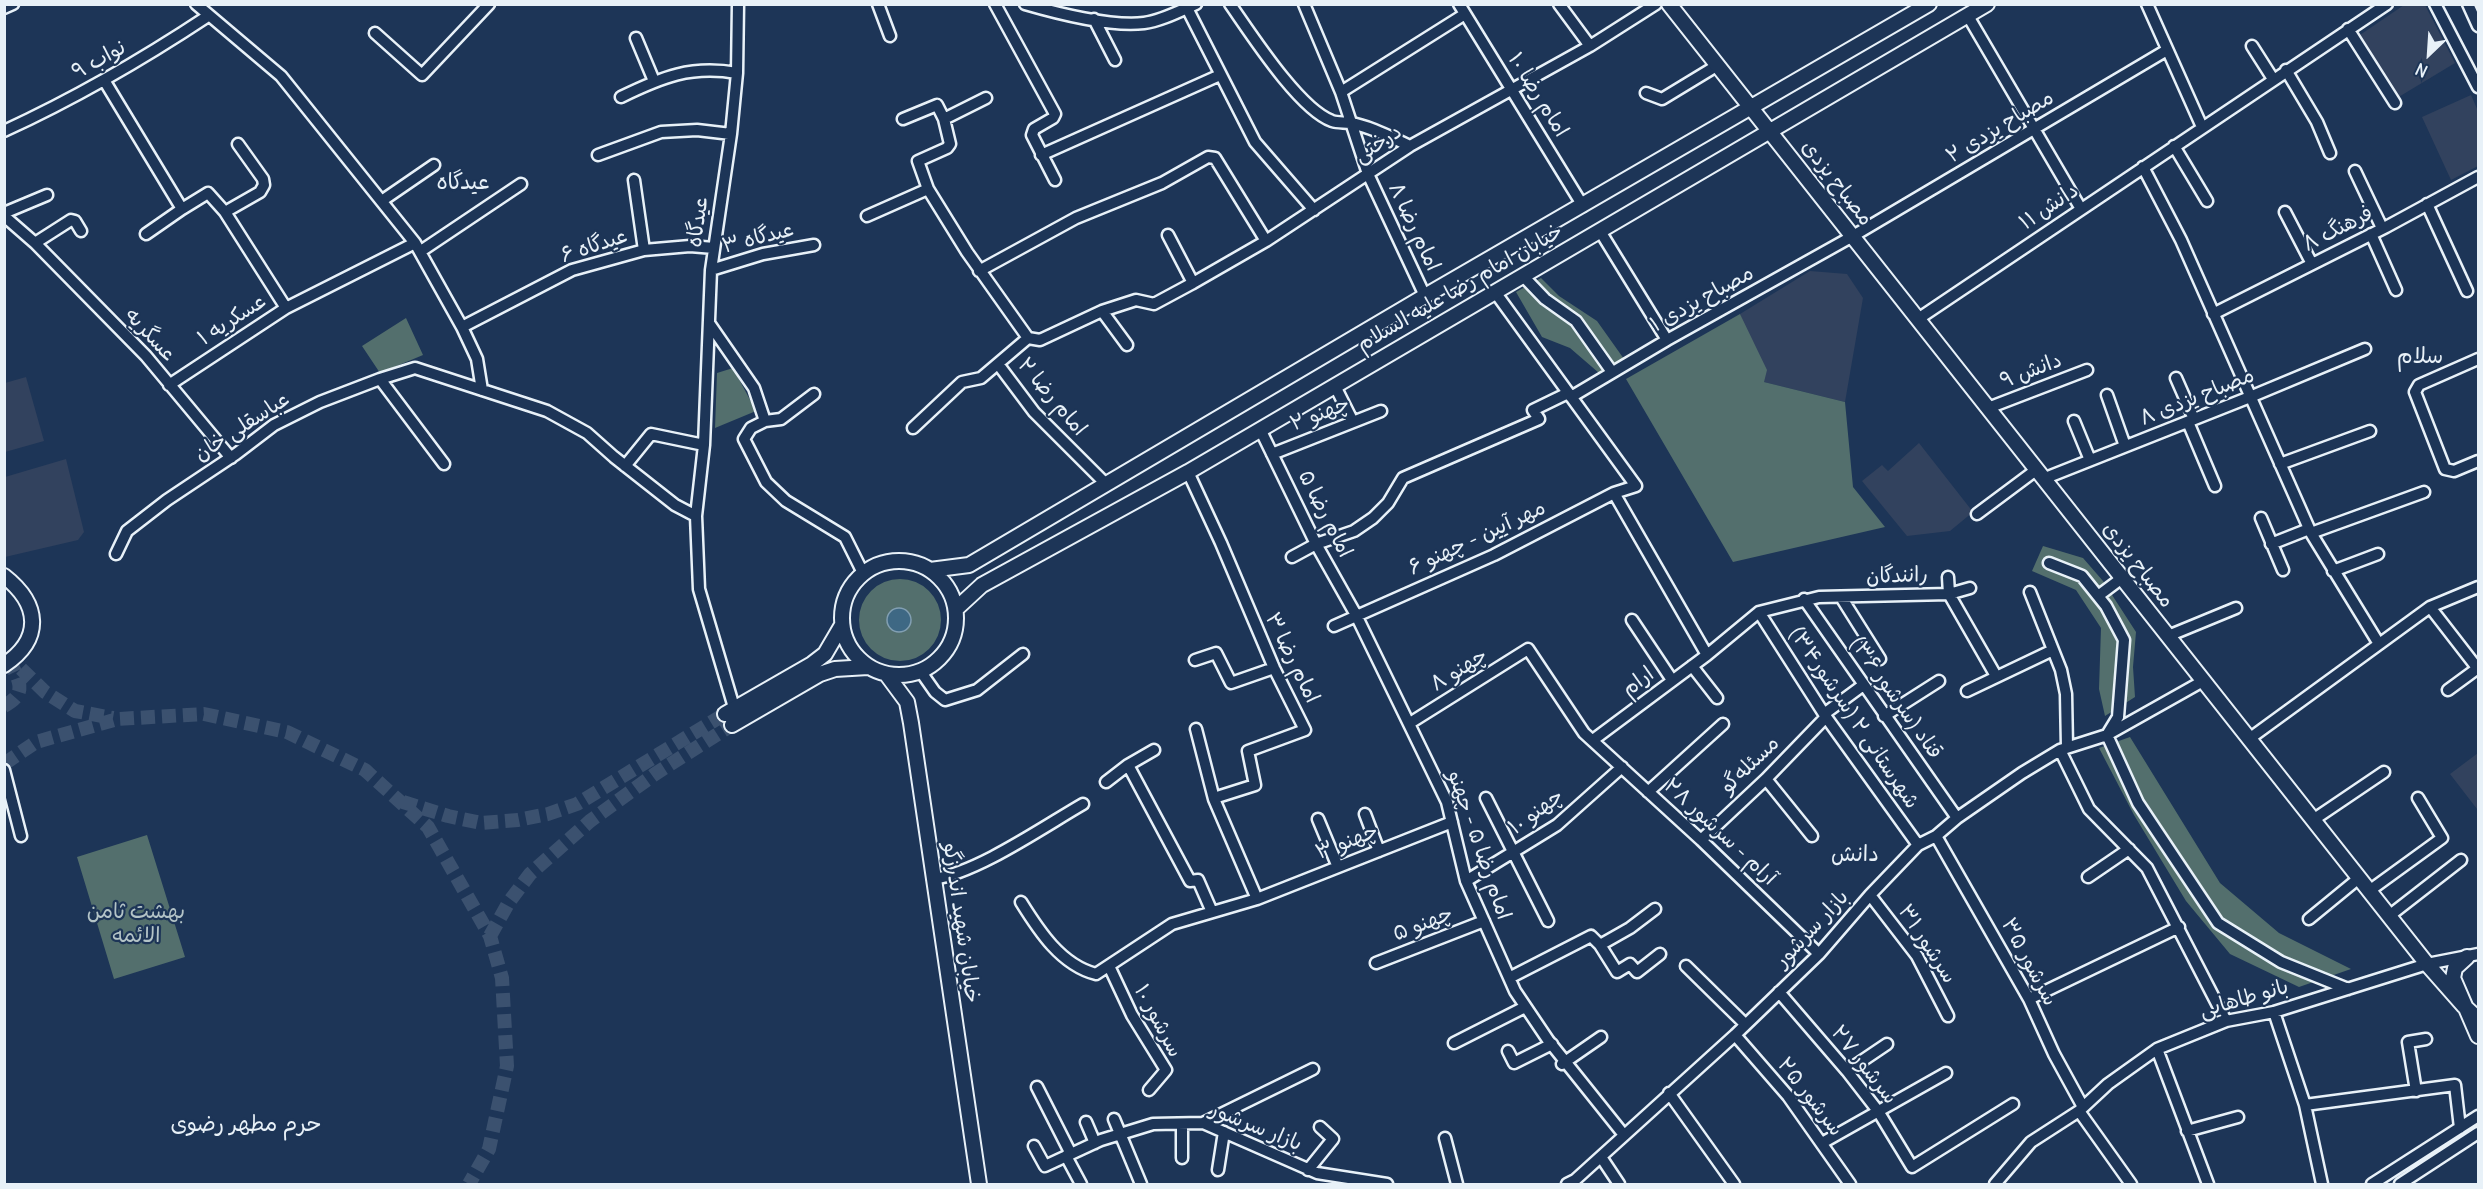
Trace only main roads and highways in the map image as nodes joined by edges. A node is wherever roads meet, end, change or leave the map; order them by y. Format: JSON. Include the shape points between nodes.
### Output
{"nodes":[{"id":1,"x":1669,"y":4,"type":"edge"},
{"id":2,"x":1929,"y":4,"type":"edge"},
{"id":3,"x":1987,"y":4,"type":"edge"},
{"id":4,"x":1751,"y":107,"type":"junction"},
{"id":5,"x":1770,"y":131,"type":"junction"},
{"id":6,"x":930,"y":570,"type":"junction"},
{"id":7,"x":4,"y":576,"type":"edge"},
{"id":8,"x":956,"y":609,"type":"junction"},
{"id":9,"x":842,"y":625,"type":"junction"},
{"id":10,"x":5,"y":657,"type":"edge"},
{"id":11,"x":868,"y":667,"type":"junction"},
{"id":12,"x":886,"y":675,"type":"junction"},
{"id":13,"x":2473,"y":955,"type":"edge"},
{"id":14,"x":2464,"y":1006,"type":"junction"},
{"id":15,"x":2478,"y":1019,"type":"edge"},
{"id":16,"x":2478,"y":1036,"type":"edge"},
{"id":17,"x":979,"y":1185,"type":"edge"}],
"edges":[{"from":1,"to":4,"type":"main road","name":"مصباح یزدی"},
{"from":2,"to":4,"type":"main road","name":"خیابان امام رضا علیه السلام"},
{"from":3,"to":5,"type":"main road","name":"خیابان امام رضا علیه السلام"},
{"from":4,"to":5,"type":"main road","name":"مصباح یزدی"},
{"from":4,"to":6,"type":"main road","name":"خیابان امام رضا علیه السلام","via":[[969,565]]},
{"from":5,"to":8,"type":"main road","name":"خیابان امام رضا علیه السلام","via":[[1188,472],[982,585]]},
{"from":5,"to":14,"type":"main road","name":"مصباح یزدی","via":[[2248,739]]},
{"from":6,"to":8,"type":"main road","via":[[948,588]]},
{"from":6,"to":9,"type":"main road","via":[[914,562],[896,561],[878,564],[863,573],[850,588],[843,606]]},
{"from":7,"to":10,"type":"main road","via":[[27,597],[32,613],[28,640],[19,655]]},
{"from":8,"to":12,"type":"main road","via":[[951,645],[940,660],[921,672]]},
{"from":9,"to":11,"type":"main road","via":[[855,656]]},
{"from":9,"to":11,"type":"main road","via":[[819,659],[730,715],[820,674]]},
{"from":11,"to":12,"type":"main road"},
{"from":12,"to":17,"type":"main road","name":"خیابان شهید اندرزگو","via":[[907,702]]},
{"from":13,"to":14,"type":"main road","via":[[2455,968],[2453,978]]},
{"from":14,"to":15,"type":"main road","name":"مصباح یزدی"},
{"from":14,"to":16,"type":"main road"}]}
